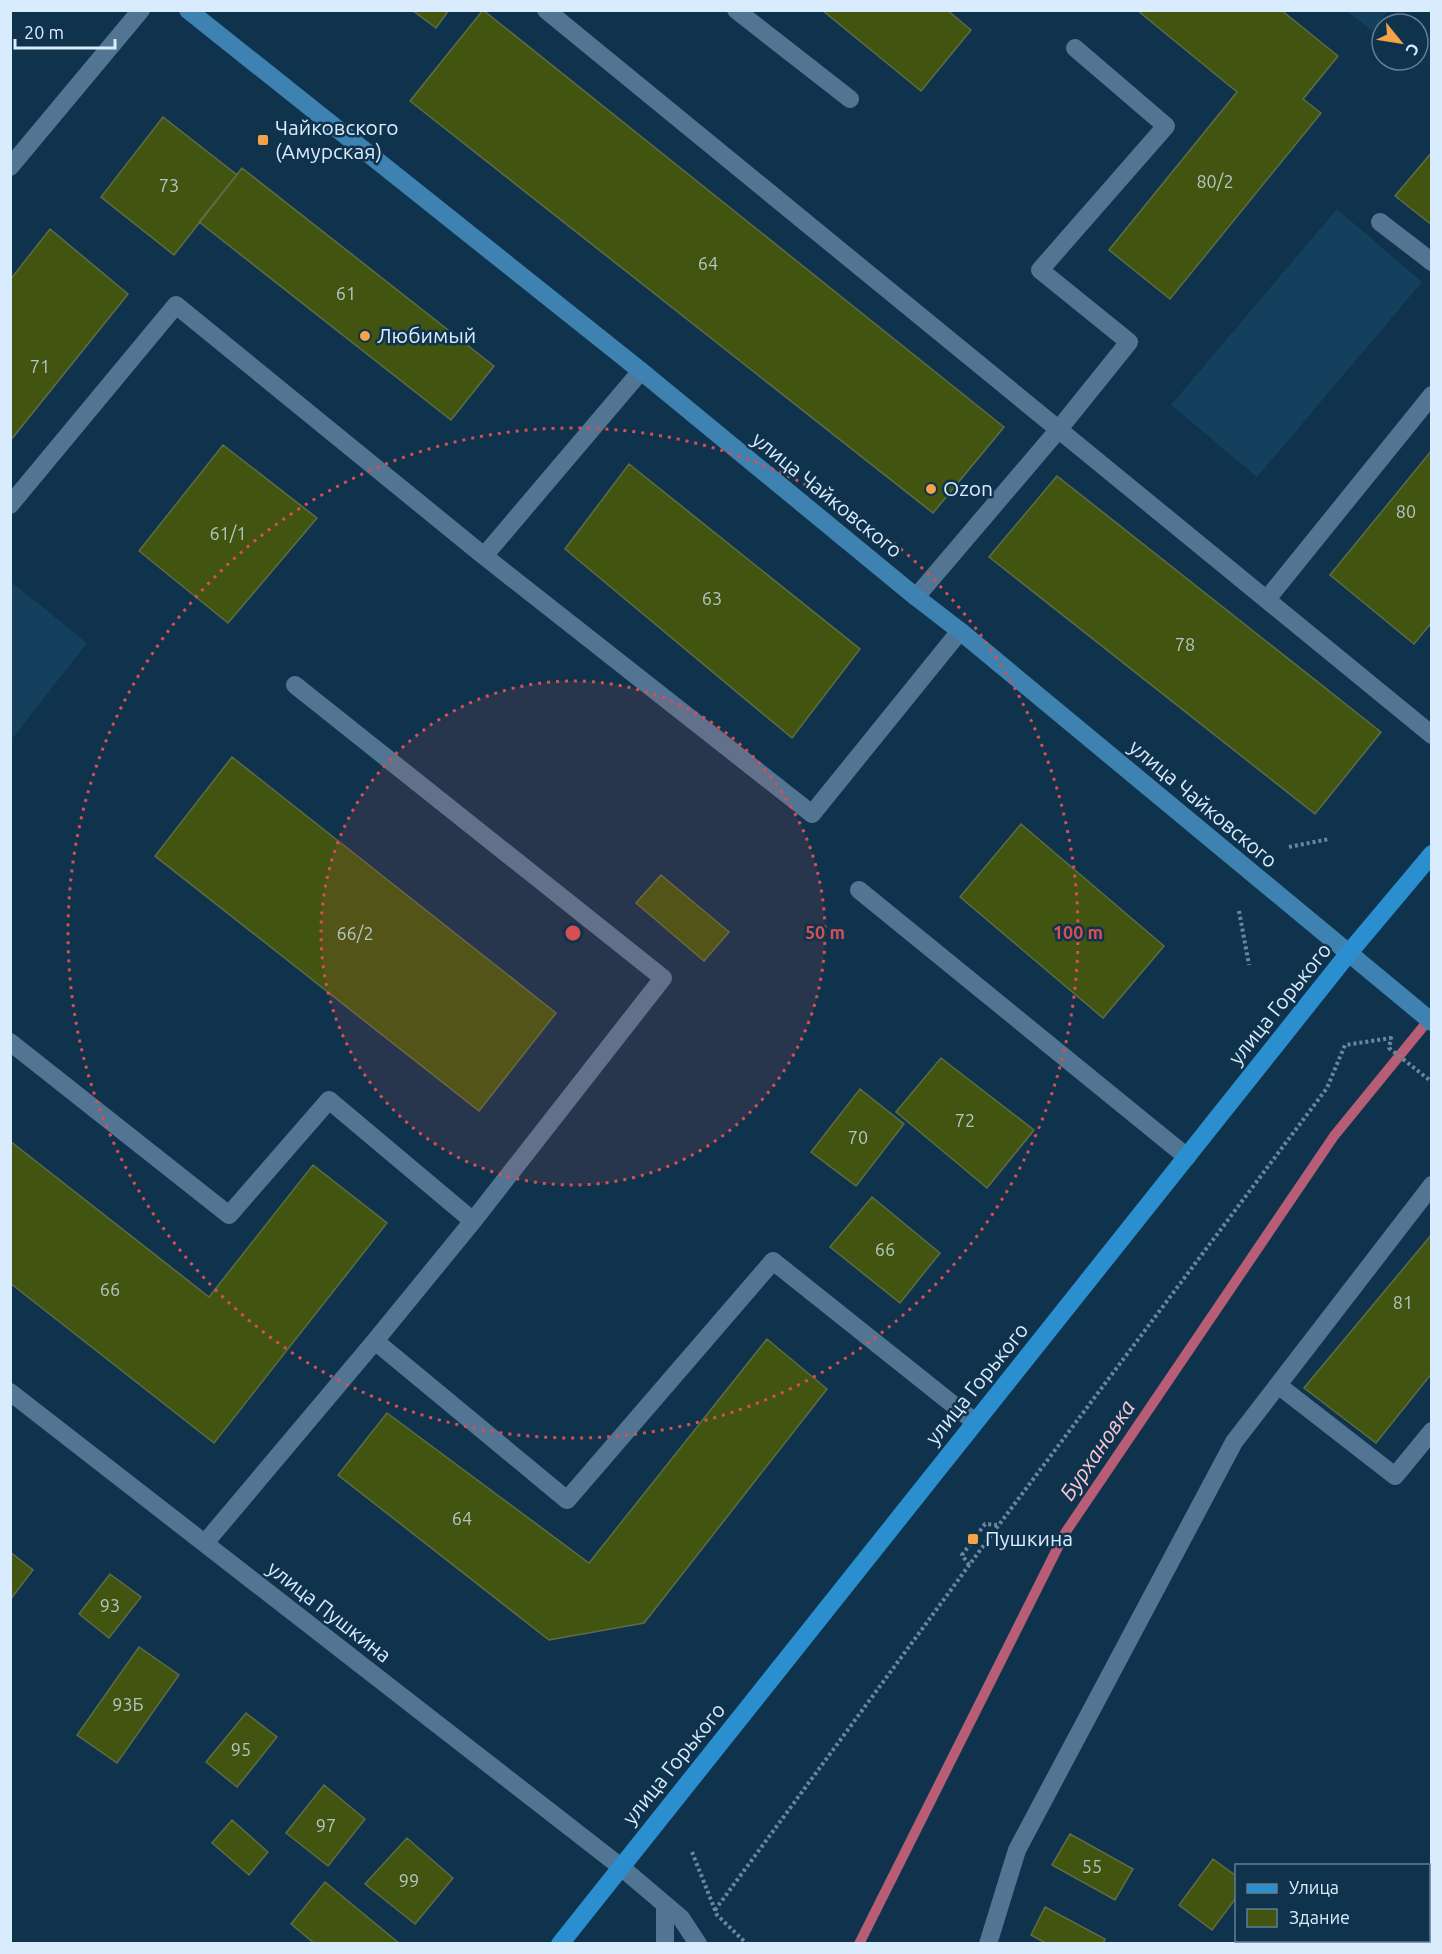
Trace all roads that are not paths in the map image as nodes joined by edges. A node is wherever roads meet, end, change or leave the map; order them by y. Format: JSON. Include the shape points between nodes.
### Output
{"nodes":[{"id":1,"x":141,"y":10,"type":"edge"},
{"id":2,"x":188,"y":10,"type":"edge"},
{"id":3,"x":546,"y":10,"type":"edge"},
{"id":4,"x":736,"y":10,"type":"edge"},
{"id":5,"x":1076,"y":48,"type":"dead end"},
{"id":6,"x":850,"y":99,"type":"dead end"},
{"id":7,"x":10,"y":167,"type":"edge"},
{"id":8,"x":1380,"y":222,"type":"dead end"},
{"id":9,"x":1431,"y":262,"type":"edge"},
{"id":10,"x":641,"y":371,"type":"junction"},
{"id":11,"x":1431,"y":395,"type":"edge"},
{"id":12,"x":1059,"y":429,"type":"junction"},
{"id":13,"x":10,"y":505,"type":"edge"},
{"id":14,"x":484,"y":556,"type":"junction"},
{"id":15,"x":916,"y":597,"type":"junction"},
{"id":16,"x":1267,"y":599,"type":"junction"},
{"id":17,"x":960,"y":631,"type":"junction"},
{"id":18,"x":295,"y":686,"type":"dead end"},
{"id":19,"x":1431,"y":735,"type":"edge"},
{"id":20,"x":1431,"y":854,"type":"edge"},
{"id":21,"x":859,"y":890,"type":"dead end"},
{"id":22,"x":1348,"y":954,"type":"junction"},
{"id":23,"x":1426,"y":1018,"type":"edge"},
{"id":24,"x":10,"y":1042,"type":"edge"},
{"id":25,"x":1186,"y":1157,"type":"junction"},
{"id":26,"x":1431,"y":1185,"type":"edge"},
{"id":27,"x":472,"y":1221,"type":"junction"},
{"id":28,"x":375,"y":1341,"type":"junction"},
{"id":29,"x":1278,"y":1385,"type":"junction"},
{"id":30,"x":10,"y":1392,"type":"edge"},
{"id":31,"x":975,"y":1422,"type":"junction"},
{"id":32,"x":1431,"y":1431,"type":"edge"},
{"id":33,"x":205,"y":1543,"type":"junction"},
{"id":34,"x":621,"y":1868,"type":"junction"},
{"id":35,"x":665,"y":1905,"type":"junction"},
{"id":36,"x":560,"y":1944,"type":"edge"},
{"id":37,"x":665,"y":1944,"type":"edge"},
{"id":38,"x":698,"y":1944,"type":"edge"},
{"id":39,"x":988,"y":1944,"type":"edge"}],
"edges":[{"from":1,"to":7,"type":"street"},
{"from":2,"to":10,"type":"main road","name":"улица Чайковского"},
{"from":3,"to":12,"type":"street"},
{"from":4,"to":6,"type":"street"},
{"from":5,"to":12,"type":"street","via":[[1166,126],[1040,270],[1129,342]]},
{"from":8,"to":9,"type":"street"},
{"from":10,"to":14,"type":"street"},
{"from":10,"to":15,"type":"main road","name":"улица Чайковского"},
{"from":11,"to":16,"type":"street"},
{"from":12,"to":15,"type":"street"},
{"from":12,"to":16,"type":"street"},
{"from":13,"to":14,"type":"street","via":[[176,305]]},
{"from":14,"to":17,"type":"street","via":[[812,814]]},
{"from":15,"to":17,"type":"main road","name":"улица Чайковского"},
{"from":16,"to":19,"type":"street"},
{"from":17,"to":22,"type":"main road","name":"улица Чайковского"},
{"from":18,"to":27,"type":"street","via":[[663,978]]},
{"from":20,"to":22,"type":"main road","name":"улица Горького"},
{"from":21,"to":25,"type":"street"},
{"from":22,"to":23,"type":"main road","name":"улица Чайковского"},
{"from":22,"to":25,"type":"main road","name":"улица Горького"},
{"from":24,"to":27,"type":"street","via":[[229,1215],[329,1100]]},
{"from":25,"to":31,"type":"main road","name":"улица Горького"},
{"from":26,"to":29,"type":"street"},
{"from":27,"to":28,"type":"street"},
{"from":28,"to":31,"type":"street","via":[[567,1500],[773,1261]]},
{"from":28,"to":33,"type":"street"},
{"from":29,"to":32,"type":"street","via":[[1395,1476]]},
{"from":29,"to":39,"type":"street","via":[[1234,1442],[1017,1850]]},
{"from":30,"to":33,"type":"street","name":"улица Пушкина"},
{"from":31,"to":34,"type":"main road","name":"улица Горького"},
{"from":33,"to":34,"type":"street","name":"улица Пушкина"},
{"from":34,"to":35,"type":"street","name":"улица Пушкина"},
{"from":34,"to":36,"type":"main road","name":"улица Горького"},
{"from":35,"to":37,"type":"street"},
{"from":35,"to":38,"type":"street","name":"улица Пушкина","via":[[681,1917]]}]}
